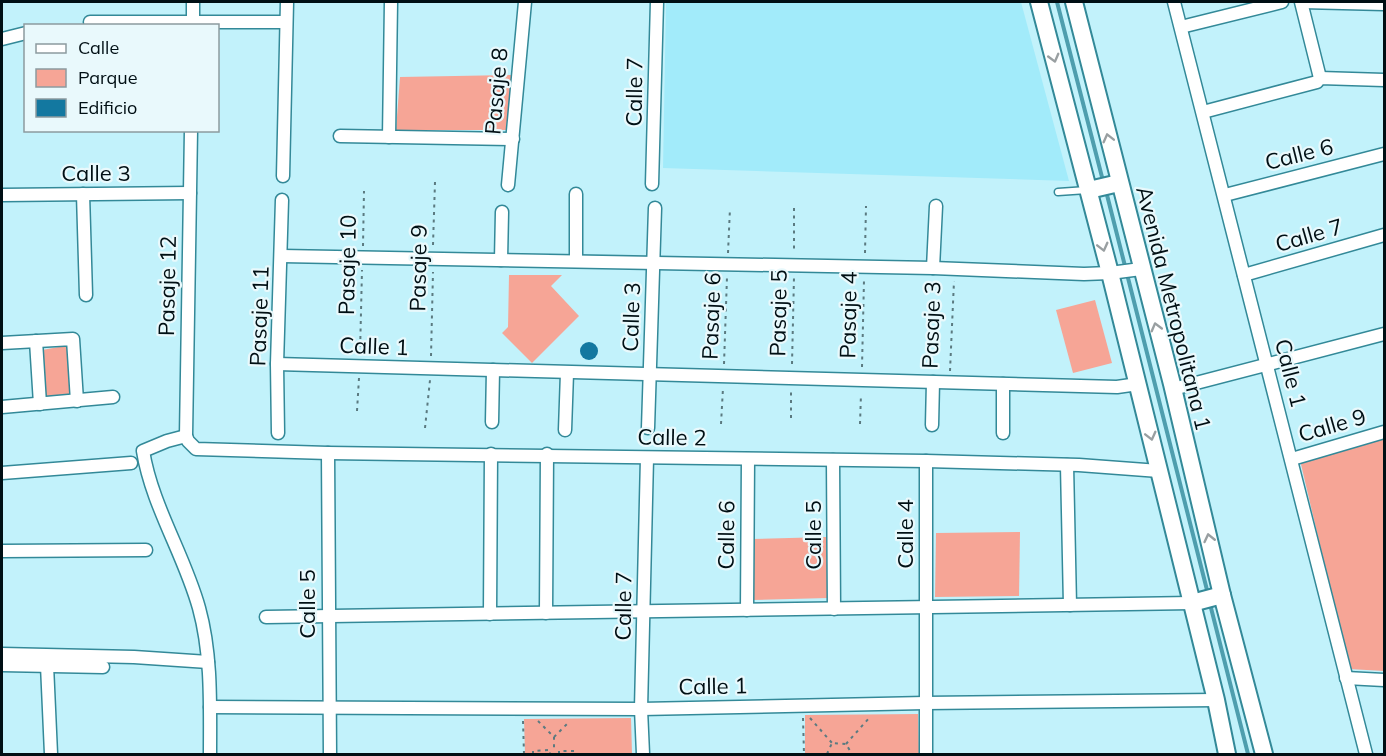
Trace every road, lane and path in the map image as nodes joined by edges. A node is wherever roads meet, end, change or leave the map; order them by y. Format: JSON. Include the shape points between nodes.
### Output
{"nodes":[{"id":1,"x":193,"y":2,"type":"edge"},
{"id":2,"x":287,"y":2,"type":"edge"},
{"id":3,"x":391,"y":2,"type":"edge"},
{"id":4,"x":525,"y":2,"type":"edge"},
{"id":5,"x":657,"y":2,"type":"edge"},
{"id":6,"x":1039,"y":2,"type":"edge"},
{"id":7,"x":1074,"y":2,"type":"edge"},
{"id":8,"x":1174,"y":2,"type":"edge"},
{"id":9,"x":1282,"y":2,"type":"edge"},
{"id":10,"x":1301,"y":2,"type":"edge"},
{"id":11,"x":1384,"y":4,"type":"edge"},
{"id":12,"x":90,"y":22,"type":"dead end"},
{"id":13,"x":286,"y":22,"type":"junction"},
{"id":14,"x":193,"y":23,"type":"edge"},
{"id":15,"x":1181,"y":27,"type":"junction"},
{"id":16,"x":24,"y":34,"type":"edge"},
{"id":17,"x":2,"y":39,"type":"edge"},
{"id":18,"x":1320,"y":78,"type":"junction"},
{"id":19,"x":1384,"y":80,"type":"edge"},
{"id":20,"x":1203,"y":112,"type":"junction"},
{"id":21,"x":191,"y":132,"type":"edge"},
{"id":22,"x":340,"y":136,"type":"dead end"},
{"id":23,"x":389,"y":136,"type":"junction"},
{"id":24,"x":513,"y":139,"type":"junction"},
{"id":25,"x":1384,"y":154,"type":"edge"},
{"id":26,"x":283,"y":177,"type":"dead end"},
{"id":27,"x":435,"y":182,"type":"dead end"},
{"id":28,"x":1116,"y":183,"type":"junction"},
{"id":29,"x":652,"y":184,"type":"dead end"},
{"id":30,"x":508,"y":185,"type":"dead end"},
{"id":31,"x":1092,"y":189,"type":"junction"},
{"id":32,"x":364,"y":191,"type":"dead end"},
{"id":33,"x":1058,"y":192,"type":"dead end"},
{"id":34,"x":83,"y":194,"type":"junction"},
{"id":35,"x":190,"y":194,"type":"junction"},
{"id":36,"x":576,"y":194,"type":"dead end"},
{"id":37,"x":2,"y":195,"type":"edge"},
{"id":38,"x":1225,"y":195,"type":"junction"},
{"id":39,"x":282,"y":200,"type":"dead end"},
{"id":40,"x":866,"y":206,"type":"dead end"},
{"id":41,"x":936,"y":206,"type":"dead end"},
{"id":42,"x":655,"y":208,"type":"dead end"},
{"id":43,"x":730,"y":208,"type":"dead end"},
{"id":44,"x":794,"y":208,"type":"dead end"},
{"id":45,"x":502,"y":212,"type":"dead end"},
{"id":46,"x":1384,"y":235,"type":"edge"},
{"id":47,"x":282,"y":256,"type":"junction"},
{"id":48,"x":363,"y":258,"type":"junction"},
{"id":49,"x":433,"y":260,"type":"junction"},
{"id":50,"x":501,"y":260,"type":"junction"},
{"id":51,"x":576,"y":261,"type":"junction"},
{"id":52,"x":654,"y":263,"type":"junction"},
{"id":53,"x":728,"y":265,"type":"junction"},
{"id":54,"x":794,"y":267,"type":"junction"},
{"id":55,"x":865,"y":267,"type":"junction"},
{"id":56,"x":933,"y":268,"type":"junction"},
{"id":57,"x":954,"y":269,"type":"junction"},
{"id":58,"x":1138,"y":269,"type":"junction"},
{"id":59,"x":1113,"y":273,"type":"junction"},
{"id":60,"x":1244,"y":275,"type":"junction"},
{"id":61,"x":86,"y":296,"type":"dead end"},
{"id":62,"x":1384,"y":334,"type":"edge"},
{"id":63,"x":36,"y":341,"type":"junction"},
{"id":64,"x":2,"y":343,"type":"edge"},
{"id":65,"x":277,"y":364,"type":"junction"},
{"id":66,"x":1268,"y":364,"type":"junction"},
{"id":67,"x":360,"y":366,"type":"junction"},
{"id":68,"x":431,"y":369,"type":"junction"},
{"id":69,"x":493,"y":370,"type":"junction"},
{"id":70,"x":567,"y":373,"type":"junction"},
{"id":71,"x":650,"y":374,"type":"junction"},
{"id":72,"x":723,"y":376,"type":"junction"},
{"id":73,"x":791,"y":378,"type":"junction"},
{"id":74,"x":862,"y":380,"type":"junction"},
{"id":75,"x":933,"y":382,"type":"junction"},
{"id":76,"x":949,"y":382,"type":"junction"},
{"id":77,"x":1003,"y":384,"type":"junction"},
{"id":78,"x":1138,"y":384,"type":"junction"},
{"id":79,"x":1173,"y":389,"type":"junction"},
{"id":80,"x":113,"y":397,"type":"dead end"},
{"id":81,"x":76,"y":401,"type":"junction"},
{"id":82,"x":40,"y":404,"type":"junction"},
{"id":83,"x":2,"y":407,"type":"edge"},
{"id":84,"x":357,"y":411,"type":"dead end"},
{"id":85,"x":791,"y":418,"type":"dead end"},
{"id":86,"x":492,"y":422,"type":"dead end"},
{"id":87,"x":721,"y":424,"type":"dead end"},
{"id":88,"x":860,"y":424,"type":"dead end"},
{"id":89,"x":932,"y":425,"type":"dead end"},
{"id":90,"x":425,"y":428,"type":"dead end"},
{"id":91,"x":648,"y":428,"type":"dead end"},
{"id":92,"x":565,"y":430,"type":"dead end"},
{"id":93,"x":1384,"y":432,"type":"edge"},
{"id":94,"x":278,"y":433,"type":"dead end"},
{"id":95,"x":1003,"y":433,"type":"dead end"},
{"id":96,"x":187,"y":439,"type":"junction"},
{"id":97,"x":328,"y":453,"type":"junction"},
{"id":98,"x":491,"y":454,"type":"junction"},
{"id":99,"x":548,"y":454,"type":"junction"},
{"id":100,"x":647,"y":458,"type":"junction"},
{"id":101,"x":748,"y":459,"type":"junction"},
{"id":102,"x":1292,"y":459,"type":"junction"},
{"id":103,"x":833,"y":460,"type":"junction"},
{"id":104,"x":926,"y":461,"type":"junction"},
{"id":105,"x":131,"y":463,"type":"dead end"},
{"id":106,"x":1067,"y":465,"type":"junction"},
{"id":107,"x":1159,"y":471,"type":"junction"},
{"id":108,"x":2,"y":474,"type":"edge"},
{"id":109,"x":146,"y":550,"type":"dead end"},
{"id":110,"x":2,"y":551,"type":"edge"},
{"id":111,"x":1219,"y":596,"type":"junction"},
{"id":112,"x":1195,"y":602,"type":"junction"},
{"id":113,"x":1070,"y":605,"type":"junction"},
{"id":114,"x":925,"y":608,"type":"junction"},
{"id":115,"x":834,"y":609,"type":"junction"},
{"id":116,"x":747,"y":610,"type":"junction"},
{"id":117,"x":645,"y":611,"type":"junction"},
{"id":118,"x":546,"y":613,"type":"junction"},
{"id":119,"x":490,"y":614,"type":"junction"},
{"id":120,"x":328,"y":616,"type":"junction"},
{"id":121,"x":266,"y":617,"type":"dead end"},
{"id":122,"x":2,"y":654,"type":"edge"},
{"id":123,"x":208,"y":663,"type":"junction"},
{"id":124,"x":2,"y":664,"type":"edge"},
{"id":125,"x":47,"y":665,"type":"junction"},
{"id":126,"x":103,"y":667,"type":"dead end"},
{"id":127,"x":1346,"y":678,"type":"junction"},
{"id":128,"x":1384,"y":680,"type":"edge"},
{"id":129,"x":1216,"y":700,"type":"junction"},
{"id":130,"x":925,"y":703,"type":"junction"},
{"id":131,"x":873,"y":704,"type":"junction"},
{"id":132,"x":805,"y":705,"type":"junction"},
{"id":133,"x":210,"y":706,"type":"junction"},
{"id":134,"x":328,"y":706,"type":"junction"},
{"id":135,"x":523,"y":708,"type":"junction"},
{"id":136,"x":641,"y":709,"type":"junction"},
{"id":137,"x":571,"y":719,"type":"dead end"},
{"id":138,"x":538,"y":720,"type":"dead end"},
{"id":139,"x":554,"y":737,"type":"junction"},
{"id":140,"x":832,"y":743,"type":"junction"},
{"id":141,"x":846,"y":744,"type":"junction"},
{"id":142,"x":554,"y":750,"type":"junction"},
{"id":143,"x":550,"y":752,"type":"edge"},
{"id":144,"x":559,"y":753,"type":"edge"},
{"id":145,"x":51,"y":754,"type":"edge"},
{"id":146,"x":210,"y":754,"type":"edge"},
{"id":147,"x":330,"y":754,"type":"edge"},
{"id":148,"x":524,"y":754,"type":"edge"},
{"id":149,"x":533,"y":754,"type":"edge"},
{"id":150,"x":576,"y":754,"type":"edge"},
{"id":151,"x":643,"y":754,"type":"edge"},
{"id":152,"x":804,"y":754,"type":"edge"},
{"id":153,"x":827,"y":754,"type":"edge"},
{"id":154,"x":852,"y":754,"type":"edge"},
{"id":155,"x":926,"y":754,"type":"edge"},
{"id":156,"x":1227,"y":754,"type":"edge"},
{"id":157,"x":1264,"y":754,"type":"edge"},
{"id":158,"x":1366,"y":754,"type":"edge"}],
"edges":[{"from":1,"to":14,"type":"street"},
{"from":2,"to":13,"type":"street"},
{"from":3,"to":23,"type":"street"},
{"from":4,"to":24,"type":"street","name":"Pasaje 8"},
{"from":5,"to":29,"type":"street","name":"Calle 7"},
{"from":6,"to":31,"type":"street","one_way":true},
{"from":28,"to":7,"type":"street","name":"Avenida Metropolitana 1","one_way":true},
{"from":8,"to":15,"type":"street","name":"Calle 1"},
{"from":9,"to":15,"type":"street"},
{"from":10,"to":11,"type":"street"},
{"from":10,"to":18,"type":"street"},
{"from":12,"to":14,"type":"street"},
{"from":13,"to":14,"type":"street"},
{"from":13,"to":26,"type":"street"},
{"from":15,"to":20,"type":"street","name":"Calle 1"},
{"from":16,"to":17,"type":"street"},
{"from":18,"to":19,"type":"street"},
{"from":18,"to":20,"type":"street","via":[[1317,82]]},
{"from":20,"to":38,"type":"street","name":"Calle 1"},
{"from":21,"to":35,"type":"street","name":"Pasaje 12"},
{"from":22,"to":23,"type":"street"},
{"from":23,"to":24,"type":"street"},
{"from":24,"to":30,"type":"street","name":"Pasaje 8"},
{"from":25,"to":38,"type":"street","name":"Calle 6"},
{"from":27,"to":49,"type":"path","name":"Pasaje 9"},
{"from":28,"to":31,"type":"street"},
{"from":28,"to":58,"type":"street","name":"Avenida Metropolitana 1"},
{"from":31,"to":33,"type":"lane"},
{"from":31,"to":59,"type":"street","one_way":true},
{"from":32,"to":48,"type":"path","name":"Pasaje 10"},
{"from":34,"to":35,"type":"street","name":"Calle 3"},
{"from":34,"to":37,"type":"street","name":"Calle 3"},
{"from":34,"to":61,"type":"street"},
{"from":35,"to":96,"type":"street","name":"Pasaje 12"},
{"from":36,"to":51,"type":"street"},
{"from":38,"to":60,"type":"street","name":"Calle 1"},
{"from":39,"to":47,"type":"street","name":"Pasaje 11"},
{"from":40,"to":55,"type":"path","name":"Pasaje 4"},
{"from":41,"to":56,"type":"street","name":"Pasaje 3"},
{"from":42,"to":52,"type":"street","name":"Calle 3"},
{"from":43,"to":53,"type":"path","name":"Pasaje 6"},
{"from":44,"to":54,"type":"path","name":"Pasaje 5"},
{"from":45,"to":50,"type":"street"},
{"from":46,"to":60,"type":"street","name":"Calle 7"},
{"from":47,"to":48,"type":"street"},
{"from":47,"to":65,"type":"street","name":"Pasaje 11"},
{"from":48,"to":49,"type":"street"},
{"from":48,"to":67,"type":"path","name":"Pasaje 10"},
{"from":49,"to":50,"type":"street"},
{"from":49,"to":68,"type":"path","name":"Pasaje 9"},
{"from":50,"to":51,"type":"street"},
{"from":51,"to":52,"type":"street"},
{"from":52,"to":53,"type":"street"},
{"from":52,"to":71,"type":"street","name":"Calle 3"},
{"from":53,"to":54,"type":"street"},
{"from":53,"to":72,"type":"path","name":"Pasaje 6"},
{"from":54,"to":55,"type":"street"},
{"from":54,"to":73,"type":"path","name":"Pasaje 5"},
{"from":55,"to":56,"type":"street"},
{"from":55,"to":74,"type":"path","name":"Pasaje 4"},
{"from":56,"to":57,"type":"street"},
{"from":57,"to":59,"type":"street"},
{"from":57,"to":76,"type":"path","name":"Pasaje 3"},
{"from":58,"to":59,"type":"street"},
{"from":79,"to":58,"type":"street","name":"Avenida Metropolitana 1","one_way":true},
{"from":59,"to":78,"type":"street"},
{"from":60,"to":66,"type":"street","name":"Calle 1"},
{"from":62,"to":66,"type":"street"},
{"from":63,"to":64,"type":"street"},
{"from":63,"to":81,"type":"street","via":[[73,339]]},
{"from":63,"to":82,"type":"street"},
{"from":65,"to":67,"type":"street","name":"Calle 1"},
{"from":65,"to":94,"type":"street","name":"Pasaje 11"},
{"from":66,"to":79,"type":"street"},
{"from":66,"to":102,"type":"street","name":"Calle 1"},
{"from":67,"to":68,"type":"street","name":"Calle 1"},
{"from":67,"to":84,"type":"path","name":"Pasaje 10"},
{"from":68,"to":69,"type":"street","name":"Calle 1"},
{"from":68,"to":90,"type":"path","name":"Pasaje 9"},
{"from":69,"to":70,"type":"street","name":"Calle 1"},
{"from":69,"to":86,"type":"street"},
{"from":70,"to":71,"type":"street","name":"Calle 1"},
{"from":70,"to":92,"type":"street"},
{"from":71,"to":72,"type":"street","name":"Calle 1"},
{"from":71,"to":91,"type":"street","name":"Calle 3"},
{"from":72,"to":73,"type":"street","name":"Calle 1"},
{"from":72,"to":87,"type":"path","name":"Pasaje 6"},
{"from":73,"to":74,"type":"street","name":"Calle 1"},
{"from":73,"to":85,"type":"path","name":"Pasaje 5"},
{"from":74,"to":75,"type":"street","name":"Calle 1"},
{"from":74,"to":88,"type":"path","name":"Pasaje 4"},
{"from":75,"to":76,"type":"street","name":"Calle 1"},
{"from":75,"to":89,"type":"street","name":"Pasaje 3"},
{"from":76,"to":77,"type":"street","name":"Calle 1"},
{"from":77,"to":78,"type":"street","name":"Calle 1"},
{"from":77,"to":95,"type":"street"},
{"from":78,"to":107,"type":"street","one_way":true},
{"from":111,"to":79,"type":"street","name":"Avenida Metropolitana 1","one_way":true},
{"from":80,"to":81,"type":"street"},
{"from":81,"to":82,"type":"street"},
{"from":82,"to":83,"type":"street"},
{"from":93,"to":102,"type":"street","name":"Calle 9"},
{"from":96,"to":97,"type":"street","name":"Calle 2","via":[[196,449]]},
{"from":96,"to":123,"type":"street","via":[[167,441],[143,451],[146,471],[199,606]]},
{"from":97,"to":98,"type":"street","name":"Calle 2"},
{"from":97,"to":120,"type":"street","name":"Calle 5"},
{"from":98,"to":99,"type":"street","name":"Calle 2"},
{"from":98,"to":119,"type":"street"},
{"from":99,"to":100,"type":"street","name":"Calle 2"},
{"from":99,"to":118,"type":"street"},
{"from":100,"to":101,"type":"street","name":"Calle 2"},
{"from":100,"to":117,"type":"street","name":"Calle 7"},
{"from":101,"to":103,"type":"street","name":"Calle 2"},
{"from":101,"to":116,"type":"street","name":"Calle 6"},
{"from":102,"to":127,"type":"street","name":"Calle 1"},
{"from":103,"to":104,"type":"street","name":"Calle 2"},
{"from":103,"to":115,"type":"street","name":"Calle 5"},
{"from":104,"to":106,"type":"street","name":"Calle 2"},
{"from":104,"to":114,"type":"street","name":"Calle 4"},
{"from":105,"to":108,"type":"street"},
{"from":106,"to":107,"type":"street","name":"Calle 2"},
{"from":106,"to":113,"type":"street"},
{"from":107,"to":112,"type":"street"},
{"from":109,"to":110,"type":"street"},
{"from":111,"to":112,"type":"street"},
{"from":111,"to":157,"type":"street","name":"Avenida Metropolitana 1"},
{"from":112,"to":113,"type":"street"},
{"from":112,"to":129,"type":"street"},
{"from":113,"to":114,"type":"street"},
{"from":114,"to":115,"type":"street"},
{"from":114,"to":130,"type":"street"},
{"from":115,"to":116,"type":"street"},
{"from":116,"to":117,"type":"street"},
{"from":117,"to":118,"type":"street"},
{"from":117,"to":136,"type":"street","name":"Calle 7"},
{"from":118,"to":119,"type":"street"},
{"from":119,"to":120,"type":"street"},
{"from":120,"to":121,"type":"street"},
{"from":120,"to":134,"type":"street","name":"Calle 5"},
{"from":122,"to":123,"type":"street"},
{"from":123,"to":133,"type":"street"},
{"from":124,"to":125,"type":"street"},
{"from":125,"to":126,"type":"street"},
{"from":125,"to":145,"type":"street"},
{"from":127,"to":128,"type":"street"},
{"from":127,"to":158,"type":"street","name":"Calle 1"},
{"from":129,"to":130,"type":"street","name":"Calle 1"},
{"from":129,"to":156,"type":"street"},
{"from":130,"to":131,"type":"street","name":"Calle 1"},
{"from":130,"to":155,"type":"street"},
{"from":131,"to":132,"type":"street","name":"Calle 1"},
{"from":131,"to":141,"type":"path","via":[[872,714]]},
{"from":132,"to":136,"type":"street","name":"Calle 1"},
{"from":132,"to":140,"type":"path","via":[[807,715]]},
{"from":132,"to":152,"type":"path"},
{"from":133,"to":134,"type":"street","name":"Calle 1"},
{"from":133,"to":146,"type":"street"},
{"from":134,"to":135,"type":"street","name":"Calle 1"},
{"from":134,"to":147,"type":"street","name":"Calle 5"},
{"from":135,"to":136,"type":"street","name":"Calle 1"},
{"from":135,"to":148,"type":"path"},
{"from":136,"to":151,"type":"street","name":"Calle 7"},
{"from":137,"to":139,"type":"path"},
{"from":138,"to":139,"type":"path"},
{"from":139,"to":142,"type":"path"},
{"from":140,"to":141,"type":"path"},
{"from":140,"to":153,"type":"path"},
{"from":141,"to":154,"type":"path"},
{"from":142,"to":143,"type":"path"},
{"from":142,"to":144,"type":"path"},
{"from":143,"to":149,"type":"path"},
{"from":144,"to":150,"type":"path"}]}
